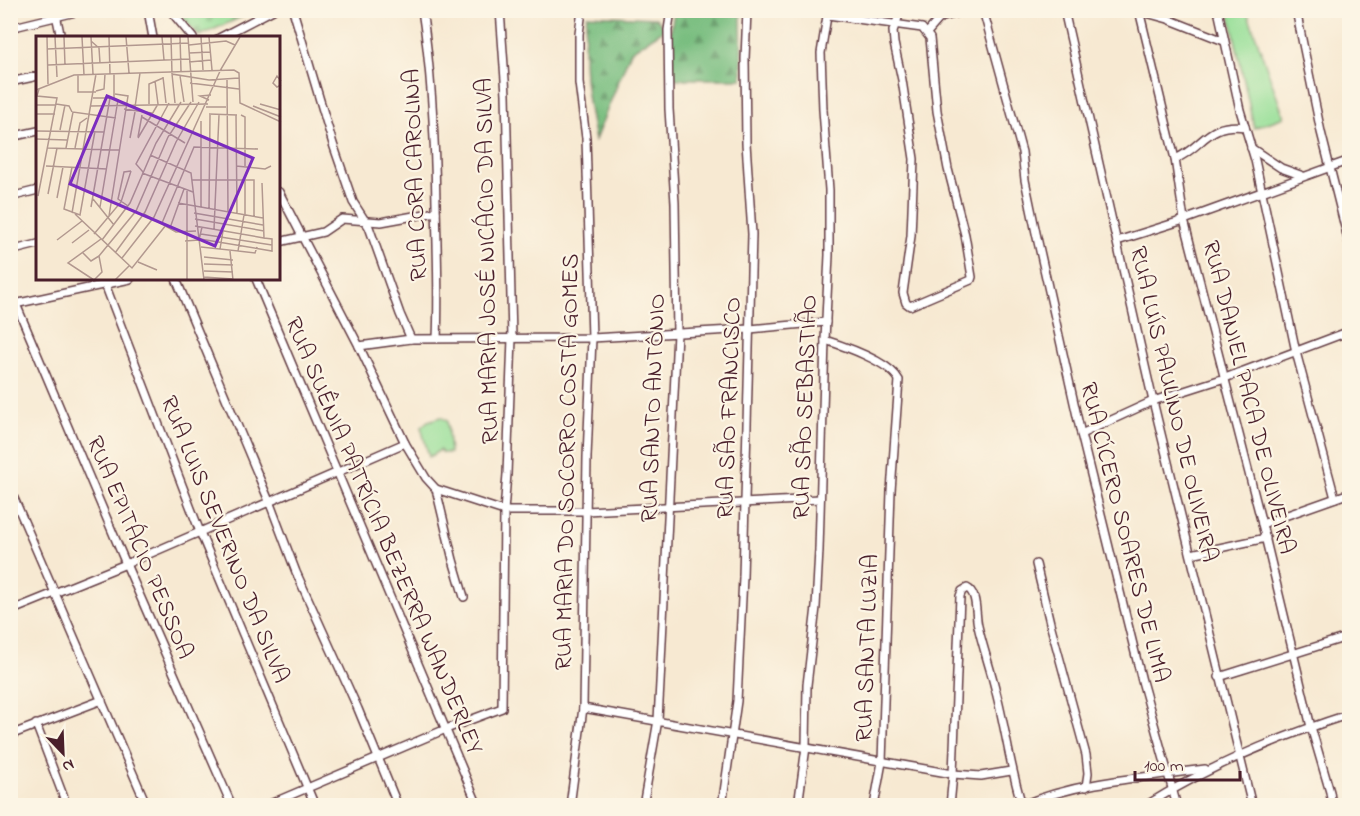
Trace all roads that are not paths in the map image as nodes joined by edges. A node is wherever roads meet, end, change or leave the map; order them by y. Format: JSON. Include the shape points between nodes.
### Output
{"nodes":[{"id":1,"x":84,"y":10,"type":"edge"},
{"id":2,"x":148,"y":10,"type":"edge"},
{"id":3,"x":170,"y":10,"type":"edge"},
{"id":4,"x":273,"y":10,"type":"edge"},
{"id":5,"x":293,"y":10,"type":"edge"},
{"id":6,"x":422,"y":10,"type":"edge"},
{"id":7,"x":500,"y":10,"type":"edge"},
{"id":8,"x":582,"y":10,"type":"edge"},
{"id":9,"x":671,"y":10,"type":"edge"},
{"id":10,"x":747,"y":10,"type":"edge"},
{"id":11,"x":901,"y":10,"type":"edge"},
{"id":12,"x":968,"y":10,"type":"edge"},
{"id":13,"x":983,"y":10,"type":"edge"},
{"id":14,"x":1064,"y":10,"type":"edge"},
{"id":15,"x":1218,"y":10,"type":"edge"},
{"id":16,"x":1296,"y":10,"type":"edge"},
{"id":17,"x":1139,"y":11,"type":"edge"},
{"id":18,"x":828,"y":13,"type":"edge"},
{"id":19,"x":55,"y":14,"type":"edge"},
{"id":20,"x":895,"y":24,"type":"junction"},
{"id":21,"x":10,"y":28,"type":"edge"},
{"id":22,"x":927,"y":33,"type":"junction"},
{"id":23,"x":60,"y":36,"type":"edge"},
{"id":24,"x":153,"y":36,"type":"edge"},
{"id":25,"x":191,"y":36,"type":"edge"},
{"id":26,"x":223,"y":36,"type":"edge"},
{"id":27,"x":1224,"y":42,"type":"junction"},
{"id":28,"x":36,"y":76,"type":"edge"},
{"id":29,"x":10,"y":82,"type":"edge"},
{"id":30,"x":1245,"y":127,"type":"junction"},
{"id":31,"x":36,"y":131,"type":"edge"},
{"id":32,"x":10,"y":137,"type":"edge"},
{"id":33,"x":1251,"y":148,"type":"junction"},
{"id":34,"x":1175,"y":159,"type":"junction"},
{"id":35,"x":1350,"y":160,"type":"edge"},
{"id":36,"x":1330,"y":167,"type":"junction"},
{"id":37,"x":1303,"y":176,"type":"junction"},
{"id":38,"x":36,"y":190,"type":"edge"},
{"id":39,"x":1260,"y":192,"type":"junction"},
{"id":40,"x":280,"y":194,"type":"edge"},
{"id":41,"x":10,"y":197,"type":"edge"},
{"id":42,"x":436,"y":212,"type":"junction"},
{"id":43,"x":1184,"y":220,"type":"junction"},
{"id":44,"x":366,"y":222,"type":"junction"},
{"id":45,"x":301,"y":237,"type":"junction"},
{"id":46,"x":1117,"y":241,"type":"junction"},
{"id":47,"x":280,"y":242,"type":"edge"},
{"id":48,"x":36,"y":244,"type":"edge"},
{"id":49,"x":1350,"y":247,"type":"edge"},
{"id":50,"x":10,"y":251,"type":"edge"},
{"id":51,"x":121,"y":280,"type":"edge"},
{"id":52,"x":176,"y":280,"type":"edge"},
{"id":53,"x":256,"y":280,"type":"edge"},
{"id":54,"x":104,"y":282,"type":"edge"},
{"id":55,"x":13,"y":305,"type":"edge"},
{"id":56,"x":826,"y":322,"type":"junction"},
{"id":57,"x":750,"y":330,"type":"junction"},
{"id":58,"x":1350,"y":331,"type":"edge"},
{"id":59,"x":677,"y":333,"type":"junction"},
{"id":60,"x":437,"y":338,"type":"junction"},
{"id":61,"x":512,"y":338,"type":"junction"},
{"id":62,"x":592,"y":338,"type":"junction"},
{"id":63,"x":411,"y":339,"type":"junction"},
{"id":64,"x":825,"y":340,"type":"junction"},
{"id":65,"x":359,"y":346,"type":"junction"},
{"id":66,"x":1296,"y":352,"type":"junction"},
{"id":67,"x":1226,"y":378,"type":"junction"},
{"id":68,"x":1153,"y":401,"type":"junction"},
{"id":69,"x":1081,"y":434,"type":"junction"},
{"id":70,"x":405,"y":443,"type":"junction"},
{"id":71,"x":338,"y":473,"type":"junction"},
{"id":72,"x":10,"y":489,"type":"edge"},
{"id":73,"x":436,"y":489,"type":"junction"},
{"id":74,"x":1350,"y":493,"type":"edge"},
{"id":75,"x":1335,"y":498,"type":"junction"},
{"id":76,"x":820,"y":499,"type":"junction"},
{"id":77,"x":269,"y":501,"type":"junction"},
{"id":78,"x":745,"y":503,"type":"junction"},
{"id":79,"x":667,"y":507,"type":"junction"},
{"id":80,"x":504,"y":511,"type":"junction"},
{"id":81,"x":586,"y":511,"type":"junction"},
{"id":82,"x":1262,"y":524,"type":"junction"},
{"id":83,"x":200,"y":532,"type":"junction"},
{"id":84,"x":1266,"y":538,"type":"junction"},
{"id":85,"x":1191,"y":554,"type":"junction"},
{"id":86,"x":126,"y":564,"type":"junction"},
{"id":87,"x":1036,"y":564,"type":"dead end"},
{"id":88,"x":57,"y":593,"type":"junction"},
{"id":89,"x":464,"y":597,"type":"dead end"},
{"id":90,"x":10,"y":611,"type":"edge"},
{"id":91,"x":1350,"y":636,"type":"edge"},
{"id":92,"x":1295,"y":654,"type":"junction"},
{"id":93,"x":1219,"y":677,"type":"junction"},
{"id":94,"x":102,"y":700,"type":"junction"},
{"id":95,"x":583,"y":708,"type":"junction"},
{"id":96,"x":1350,"y":714,"type":"edge"},
{"id":97,"x":657,"y":720,"type":"junction"},
{"id":98,"x":36,"y":724,"type":"junction"},
{"id":99,"x":1311,"y":727,"type":"junction"},
{"id":100,"x":446,"y":729,"type":"junction"},
{"id":101,"x":734,"y":734,"type":"junction"},
{"id":102,"x":10,"y":735,"type":"edge"},
{"id":103,"x":806,"y":747,"type":"junction"},
{"id":104,"x":1239,"y":755,"type":"junction"},
{"id":105,"x":378,"y":757,"type":"junction"},
{"id":106,"x":882,"y":762,"type":"junction"},
{"id":107,"x":1210,"y":769,"type":"junction"},
{"id":108,"x":1011,"y":771,"type":"junction"},
{"id":109,"x":953,"y":774,"type":"junction"},
{"id":110,"x":1168,"y":774,"type":"junction"},
{"id":111,"x":307,"y":788,"type":"junction"},
{"id":112,"x":1086,"y":788,"type":"junction"},
{"id":113,"x":1172,"y":789,"type":"junction"},
{"id":114,"x":1021,"y":805,"type":"edge"},
{"id":115,"x":67,"y":806,"type":"edge"},
{"id":116,"x":147,"y":806,"type":"edge"},
{"id":117,"x":232,"y":806,"type":"edge"},
{"id":118,"x":265,"y":806,"type":"edge"},
{"id":119,"x":315,"y":806,"type":"edge"},
{"id":120,"x":398,"y":806,"type":"edge"},
{"id":121,"x":478,"y":806,"type":"edge"},
{"id":122,"x":570,"y":806,"type":"edge"},
{"id":123,"x":643,"y":806,"type":"edge"},
{"id":124,"x":722,"y":806,"type":"edge"},
{"id":125,"x":798,"y":806,"type":"edge"},
{"id":126,"x":874,"y":806,"type":"edge"},
{"id":127,"x":950,"y":806,"type":"edge"},
{"id":128,"x":1144,"y":806,"type":"edge"},
{"id":129,"x":1177,"y":806,"type":"edge"},
{"id":130,"x":1252,"y":806,"type":"edge"},
{"id":131,"x":1332,"y":806,"type":"edge"}],
"edges":[{"from":1,"to":19,"type":"street"},
{"from":2,"to":24,"type":"street"},
{"from":3,"to":25,"type":"street"},
{"from":4,"to":26,"type":"street"},
{"from":5,"to":44,"type":"street","via":[[333,144],[353,202]]},
{"from":6,"to":42,"type":"street","name":"RUA CORA CAROLINA","via":[[430,77]]},
{"from":7,"to":61,"type":"street","name":"RUA MARIA JOSÉ NICÁCIO DA SILVA"},
{"from":8,"to":62,"type":"street","name":"RUA MARIA DO SOCORRO COSTA GOMES","via":[[579,83],[586,138]]},
{"from":9,"to":59,"type":"street","name":"RUA SANTO ANTÔNIO","via":[[669,109]]},
{"from":10,"to":57,"type":"street","name":"RUA SÃO FRANCISCO"},
{"from":11,"to":20,"type":"street"},
{"from":12,"to":22,"type":"street","via":[[940,18]]},
{"from":13,"to":69,"type":"street","name":"RUA CÍCERO SOARES DE LIMA","via":[[1022,152]]},
{"from":14,"to":46,"type":"street","name":"RUA LUÍS PAULINO DE OLIVEIRA"},
{"from":15,"to":27,"type":"street"},
{"from":16,"to":36,"type":"street"},
{"from":17,"to":27,"type":"street"},
{"from":17,"to":34,"type":"street","name":"RUA DANIEL PACA DE OLIVEIRA"},
{"from":18,"to":20,"type":"street"},
{"from":18,"to":56,"type":"street","name":"RUA SÃO SEBASTIÃO","via":[[821,62],[829,190]]},
{"from":19,"to":21,"type":"street"},
{"from":19,"to":23,"type":"street"},
{"from":20,"to":22,"type":"street","via":[[922,28]]},
{"from":20,"to":22,"type":"street","via":[[894,43],[914,159],[911,236],[903,293],[910,306],[972,277],[948,169]]},
{"from":27,"to":30,"type":"street"},
{"from":28,"to":29,"type":"street"},
{"from":30,"to":33,"type":"street"},
{"from":30,"to":34,"type":"street","via":[[1213,131],[1187,154]]},
{"from":31,"to":32,"type":"street"},
{"from":33,"to":37,"type":"street","via":[[1281,168]]},
{"from":33,"to":39,"type":"street"},
{"from":34,"to":43,"type":"street","name":"RUA DANIEL PACA DE OLIVEIRA"},
{"from":35,"to":36,"type":"street"},
{"from":36,"to":37,"type":"street"},
{"from":36,"to":49,"type":"street"},
{"from":37,"to":39,"type":"street"},
{"from":38,"to":41,"type":"street"},
{"from":39,"to":43,"type":"street"},
{"from":39,"to":66,"type":"street"},
{"from":40,"to":45,"type":"street"},
{"from":42,"to":44,"type":"street"},
{"from":42,"to":60,"type":"street","name":"RUA CORA CAROLINA"},
{"from":43,"to":46,"type":"street"},
{"from":43,"to":67,"type":"street","name":"RUA DANIEL PACA DE OLIVEIRA"},
{"from":44,"to":45,"type":"street","via":[[342,219],[323,232]]},
{"from":44,"to":63,"type":"street"},
{"from":45,"to":47,"type":"street"},
{"from":45,"to":65,"type":"street"},
{"from":46,"to":68,"type":"street","name":"RUA LUÍS PAULINO DE OLIVEIRA"},
{"from":48,"to":50,"type":"street"},
{"from":51,"to":54,"type":"street"},
{"from":52,"to":77,"type":"street"},
{"from":53,"to":71,"type":"street","name":"RUA SUÊNIA PATRÍCIA BEZERRA WANDERLEY"},
{"from":54,"to":55,"type":"street"},
{"from":54,"to":83,"type":"street","name":"RUA LUIS SEVERINO DA SILVA"},
{"from":55,"to":86,"type":"street","name":"RUA EPITÁCIO PESSOA"},
{"from":56,"to":57,"type":"street"},
{"from":56,"to":64,"type":"street","name":"RUA SÃO SEBASTIÃO"},
{"from":57,"to":59,"type":"street"},
{"from":57,"to":78,"type":"street","name":"RUA SÃO FRANCISCO"},
{"from":58,"to":66,"type":"street"},
{"from":59,"to":62,"type":"street"},
{"from":59,"to":79,"type":"street","name":"RUA SANTO ANTÔNIO"},
{"from":60,"to":61,"type":"street"},
{"from":60,"to":63,"type":"street"},
{"from":61,"to":62,"type":"street"},
{"from":61,"to":80,"type":"street","name":"RUA MARIA JOSÉ NICÁCIO DA SILVA"},
{"from":62,"to":81,"type":"street","name":"RUA MARIA DO SOCORRO COSTA GOMES"},
{"from":63,"to":65,"type":"street"},
{"from":64,"to":76,"type":"street","name":"RUA SÃO SEBASTIÃO"},
{"from":64,"to":106,"type":"street","name":"RUA SANTA LUZIA","via":[[869,358],[899,380],[891,491]]},
{"from":65,"to":70,"type":"street"},
{"from":66,"to":67,"type":"street"},
{"from":66,"to":75,"type":"street"},
{"from":67,"to":68,"type":"street"},
{"from":67,"to":82,"type":"street","name":"RUA DANIEL PACA DE OLIVEIRA"},
{"from":68,"to":69,"type":"street"},
{"from":68,"to":85,"type":"street","name":"RUA LUÍS PAULINO DE OLIVEIRA"},
{"from":69,"to":110,"type":"street","name":"RUA CÍCERO SOARES DE LIMA"},
{"from":70,"to":71,"type":"street"},
{"from":70,"to":73,"type":"street"},
{"from":71,"to":77,"type":"street"},
{"from":71,"to":100,"type":"street","name":"RUA SUÊNIA PATRÍCIA BEZERRA WANDERLEY"},
{"from":72,"to":88,"type":"street"},
{"from":73,"to":80,"type":"street"},
{"from":73,"to":89,"type":"street"},
{"from":74,"to":75,"type":"street"},
{"from":75,"to":82,"type":"street"},
{"from":76,"to":78,"type":"street"},
{"from":76,"to":103,"type":"street","name":"RUA SÃO SEBASTIÃO"},
{"from":77,"to":83,"type":"street"},
{"from":77,"to":105,"type":"street"},
{"from":78,"to":79,"type":"street"},
{"from":78,"to":101,"type":"street","name":"RUA SÃO FRANCISCO"},
{"from":79,"to":81,"type":"street"},
{"from":79,"to":97,"type":"street","name":"RUA SANTO ANTÔNIO"},
{"from":80,"to":81,"type":"street"},
{"from":80,"to":100,"type":"street","name":"RUA MARIA JOSÉ NICÁCIO DA SILVA","via":[[502,708]]},
{"from":81,"to":95,"type":"street","name":"RUA MARIA DO SOCORRO COSTA GOMES"},
{"from":82,"to":84,"type":"street","name":"RUA DANIEL PACA DE OLIVEIRA"},
{"from":83,"to":86,"type":"street"},
{"from":83,"to":111,"type":"street","name":"RUA LUIS SEVERINO DA SILVA"},
{"from":84,"to":85,"type":"street"},
{"from":84,"to":92,"type":"street","name":"RUA DANIEL PACA DE OLIVEIRA"},
{"from":85,"to":93,"type":"street","name":"RUA LUÍS PAULINO DE OLIVEIRA"},
{"from":86,"to":88,"type":"street"},
{"from":86,"to":117,"type":"street","name":"RUA EPITÁCIO PESSOA"},
{"from":87,"to":112,"type":"street","via":[[1086,755]]},
{"from":88,"to":90,"type":"street"},
{"from":88,"to":94,"type":"street"},
{"from":91,"to":92,"type":"street"},
{"from":92,"to":93,"type":"street"},
{"from":92,"to":99,"type":"street","name":"RUA DANIEL PACA DE OLIVEIRA"},
{"from":93,"to":104,"type":"street","name":"RUA LUÍS PAULINO DE OLIVEIRA"},
{"from":94,"to":98,"type":"street"},
{"from":94,"to":116,"type":"street"},
{"from":95,"to":97,"type":"street"},
{"from":95,"to":122,"type":"street","name":"RUA MARIA DO SOCORRO COSTA GOMES"},
{"from":96,"to":99,"type":"street"},
{"from":97,"to":101,"type":"street"},
{"from":97,"to":123,"type":"street","name":"RUA SANTO ANTÔNIO"},
{"from":98,"to":102,"type":"street"},
{"from":98,"to":115,"type":"street"},
{"from":99,"to":104,"type":"street"},
{"from":99,"to":131,"type":"street","name":"RUA DANIEL PACA DE OLIVEIRA"},
{"from":100,"to":105,"type":"street"},
{"from":100,"to":121,"type":"street","name":"RUA SUÊNIA PATRÍCIA BEZERRA WANDERLEY"},
{"from":101,"to":103,"type":"street"},
{"from":101,"to":124,"type":"street","name":"RUA SÃO FRANCISCO"},
{"from":103,"to":106,"type":"street"},
{"from":103,"to":125,"type":"street","name":"RUA SÃO SEBASTIÃO"},
{"from":104,"to":107,"type":"street"},
{"from":104,"to":130,"type":"street","name":"RUA LUÍS PAULINO DE OLIVEIRA"},
{"from":105,"to":111,"type":"street"},
{"from":105,"to":120,"type":"street"},
{"from":106,"to":109,"type":"street"},
{"from":106,"to":126,"type":"street","name":"RUA SANTA LUZIA"},
{"from":107,"to":110,"type":"street"},
{"from":107,"to":113,"type":"street"},
{"from":108,"to":109,"type":"street","via":[[989,776]]},
{"from":108,"to":109,"type":"street","via":[[971,590],[965,588],[960,596]]},
{"from":108,"to":114,"type":"street"},
{"from":109,"to":127,"type":"street"},
{"from":110,"to":112,"type":"street"},
{"from":110,"to":113,"type":"street","name":"RUA CÍCERO SOARES DE LIMA"},
{"from":111,"to":118,"type":"street"},
{"from":111,"to":119,"type":"street","name":"RUA LUIS SEVERINO DA SILVA"},
{"from":112,"to":114,"type":"street","via":[[1053,793]]},
{"from":113,"to":128,"type":"street"},
{"from":113,"to":129,"type":"street","name":"RUA CÍCERO SOARES DE LIMA"}]}
